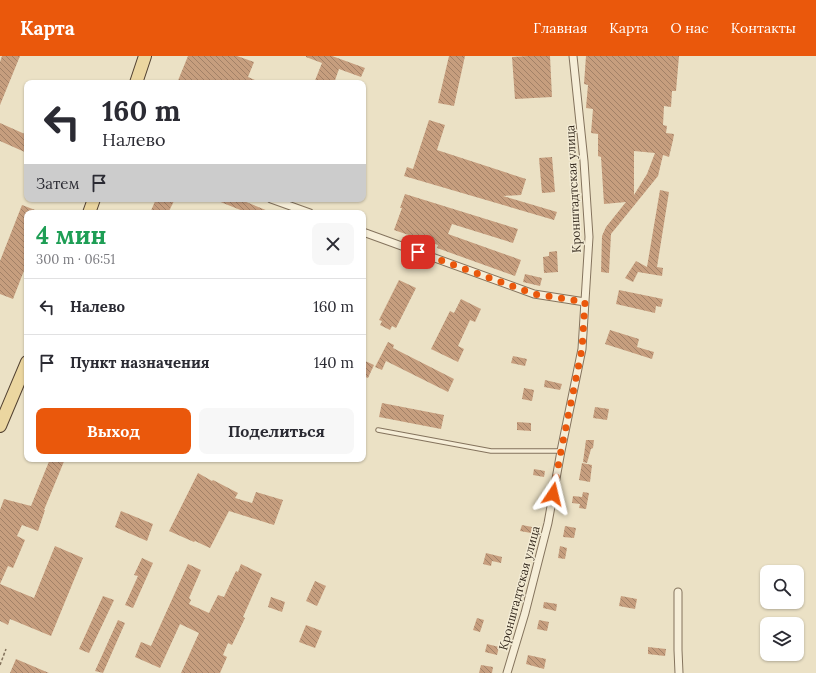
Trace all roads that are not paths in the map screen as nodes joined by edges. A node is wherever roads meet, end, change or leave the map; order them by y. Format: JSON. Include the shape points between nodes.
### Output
{"nodes":[{"id":1,"x":145,"y":56,"type":"edge"},
{"id":2,"x":573,"y":56,"type":"edge"},
{"id":3,"x":137,"y":80,"type":"edge"},
{"id":4,"x":279,"y":202,"type":"edge"},
{"id":5,"x":302,"y":210,"type":"edge"},
{"id":6,"x":366,"y":233,"type":"edge"},
{"id":7,"x":585,"y":302,"type":"junction"},
{"id":8,"x":24,"y":369,"type":"edge"},
{"id":9,"x":0,"y":426,"type":"edge"},
{"id":10,"x":378,"y":430,"type":"dead end"},
{"id":11,"x":561,"y":451,"type":"junction"},
{"id":12,"x":678,"y":592,"type":"dead end"},
{"id":13,"x":507,"y":673,"type":"edge"},
{"id":14,"x":679,"y":673,"type":"edge"}],
"edges":[{"from":1,"to":3,"type":"main road"},
{"from":2,"to":7,"type":"street","name":"Кронштадтская улица","via":[[589,237]]},
{"from":4,"to":5,"type":"street"},
{"from":6,"to":7,"type":"street","via":[[534,294]]},
{"from":7,"to":11,"type":"street","name":"Кронштадтская улица","via":[[582,349]]},
{"from":8,"to":9,"type":"main road"},
{"from":10,"to":11,"type":"lane","via":[[491,450]]},
{"from":11,"to":13,"type":"street","name":"Кронштадтская улица","via":[[548,523]]},
{"from":12,"to":14,"type":"street"}]}
